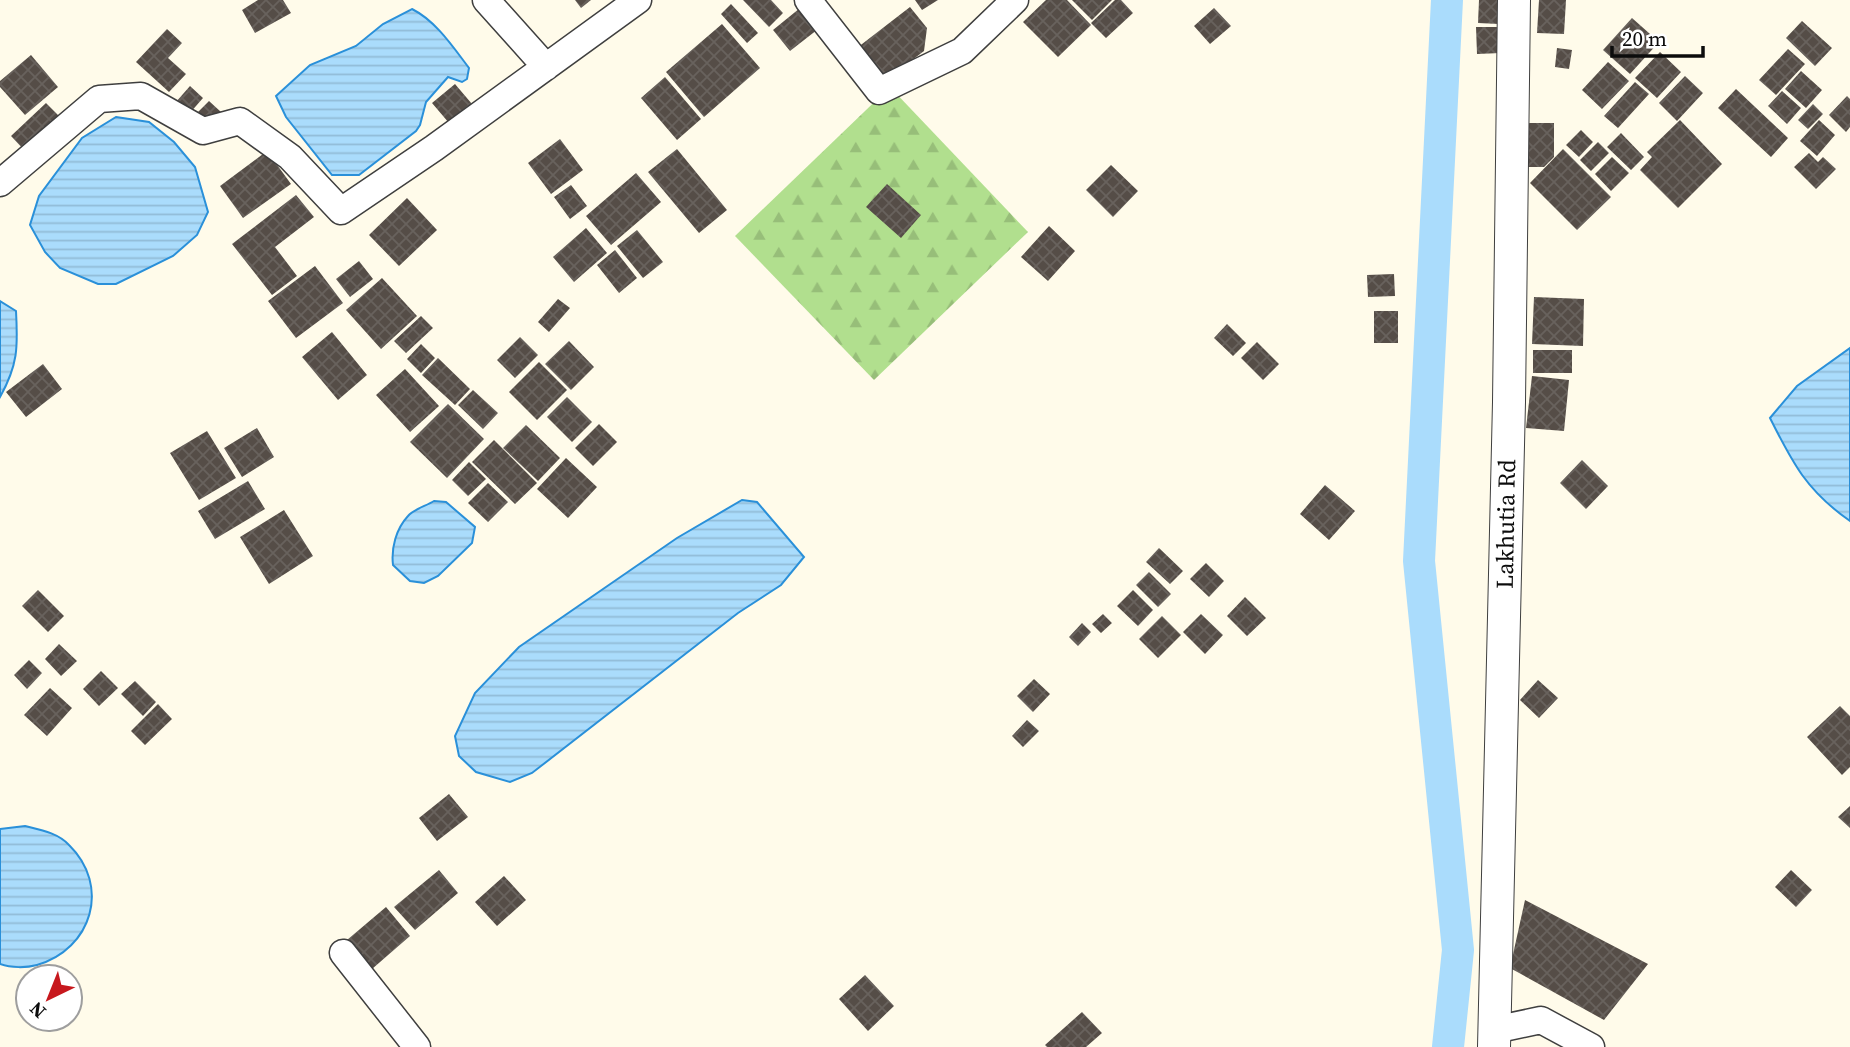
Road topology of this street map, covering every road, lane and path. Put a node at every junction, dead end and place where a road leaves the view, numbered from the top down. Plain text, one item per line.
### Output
1 (486, 0) edge
2 (638, 0) edge
3 (808, 0) edge
4 (1015, 0) edge
5 (1514, 0) edge
6 (546, 67) junction
7 (0, 183) edge
8 (343, 953) dead end
9 (1494, 1039) edge
10 (417, 1047) edge
11 (1591, 1047) edge

1 - 6 street
2 - 6 street
3 - 4 street
5 - 9 street, Lakhutia Rd
6 - 7 street
8 - 10 street
9 - 11 street

